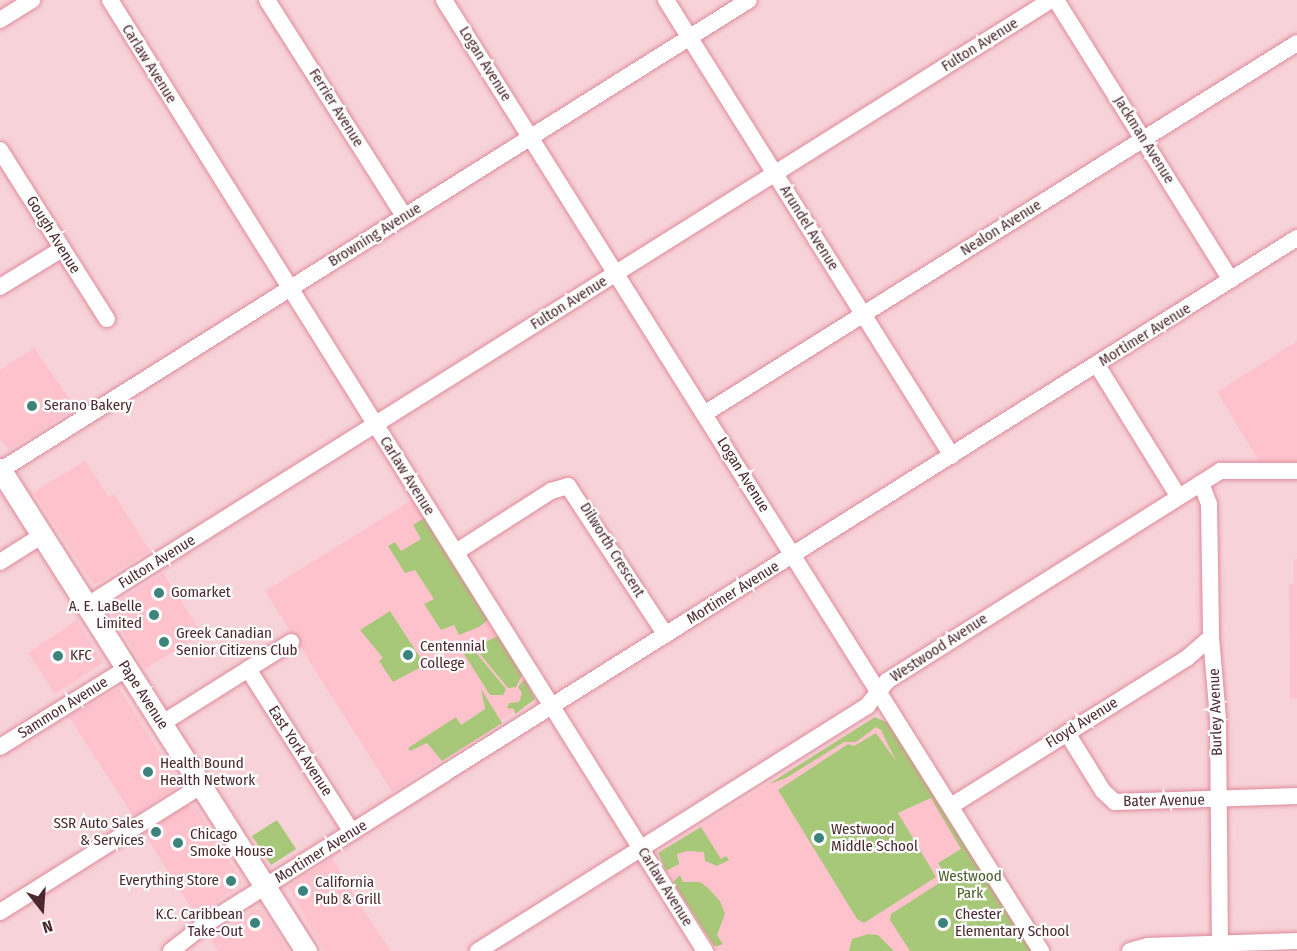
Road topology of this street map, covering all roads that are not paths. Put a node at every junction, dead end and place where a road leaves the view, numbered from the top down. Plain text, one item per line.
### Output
1 (32, 0) edge
2 (110, 0) edge
3 (267, 0) edge
4 (444, 0) edge
5 (666, 0) edge
6 (749, 0) edge
7 (1051, 0) edge
8 (1056, 0) edge
9 (0, 20) edge
10 (689, 37) junction
11 (1297, 43) edge
12 (530, 136) junction
13 (1143, 139) junction
14 (0, 150) edge
15 (775, 174) junction
16 (404, 216) junction
17 (1297, 238) edge
18 (62, 249) junction
19 (617, 273) junction
20 (1231, 280) junction
21 (0, 287) edge
22 (291, 289) junction
23 (863, 315) junction
24 (106, 319) dead end
25 (1097, 365) junction
26 (704, 414) junction
27 (375, 425) junction
28 (952, 456) junction
29 (0, 470) edge
30 (1297, 471) edge
31 (1201, 483) junction
32 (1179, 497) junction
33 (41, 536) junction
34 (456, 552) junction
35 (793, 556) junction
36 (0, 562) edge
37 (86, 606) junction
38 (666, 635) junction
39 (1211, 637) junction
40 (291, 642) dead end
41 (126, 669) junction
42 (248, 669) junction
43 (878, 691) junction
44 (552, 707) junction
45 (161, 724) junction
46 (1067, 733) junction
47 (0, 747) edge
48 (201, 786) junction
49 (1297, 796) edge
50 (1218, 800) junction
51 (951, 806) junction
52 (352, 832) junction
53 (641, 848) junction
54 (265, 887) junction
55 (0, 912) edge
56 (1297, 941) edge
57 (1220, 944) junction
58 (171, 951) edge
59 (306, 951) edge
60 (478, 951) edge
61 (705, 951) edge
62 (1041, 951) edge
63 (1130, 951) edge

1 - 9 street
2 - 22 street, Carlaw Avenue
3 - 16 street, Ferrier Avenue
4 - 12 street, Logan Avenue
5 - 10 street, Arundel Avenue
6 - 10 street, Browning Avenue
7 - 15 street, Fulton Avenue
8 - 13 street, Jackman Avenue
10 - 12 street, Browning Avenue
10 - 15 street, Arundel Avenue
11 - 13 street, Nealon Avenue
12 - 16 street, Browning Avenue
12 - 19 street, Logan Avenue
13 - 20 street, Jackman Avenue
13 - 23 street, Nealon Avenue
14 - 18 street, Gough Avenue
15 - 19 street, Fulton Avenue
15 - 23 street, Arundel Avenue
16 - 22 street, Browning Avenue
17 - 20 street, Mortimer Avenue
18 - 21 street
18 - 24 street, Gough Avenue
19 - 26 street, Logan Avenue
19 - 27 street, Fulton Avenue
20 - 25 street, Mortimer Avenue
22 - 27 street, Carlaw Avenue
22 - 29 street, Browning Avenue
23 - 26 street, Nealon Avenue
23 - 28 street, Arundel Avenue
25 - 28 street, Mortimer Avenue
25 - 32 street
26 - 35 street, Logan Avenue
27 - 34 street, Carlaw Avenue
27 - 37 street, Fulton Avenue
28 - 35 street, Mortimer Avenue
29 - 33 main road, Pape Avenue
30 - 31 street, Westwood Avenue
31 - 32 street, Westwood Avenue
31 - 39 street, Burley Avenue
32 - 43 street, Westwood Avenue
33 - 36 street
33 - 37 main road, Pape Avenue
34 - 38 street, Dilworth Crescent
34 - 44 street, Carlaw Avenue
35 - 38 street, Mortimer Avenue
35 - 43 street, Logan Avenue
37 - 41 main road, Pape Avenue
38 - 44 street, Mortimer Avenue
39 - 46 street, Floyd Avenue
39 - 50 street, Burley Avenue
40 - 42 street
41 - 45 main road, Pape Avenue
41 - 47 street, Sammon Avenue
42 - 45 street
42 - 52 street, East York Avenue
43 - 51 street, Logan Avenue
43 - 53 street, Westwood Avenue
44 - 52 street, Mortimer Avenue
44 - 53 street, Carlaw Avenue
45 - 48 main road, Pape Avenue
46 - 50 street, Bater Avenue
46 - 51 street, Floyd Avenue
48 - 54 main road, Pape Avenue
48 - 55 street
49 - 50 street, Bater Avenue
50 - 57 street, Burley Avenue
51 - 62 street, Logan Avenue
52 - 54 street, Mortimer Avenue
53 - 60 street, Westwood Avenue
53 - 61 street, Carlaw Avenue
54 - 58 street, Mortimer Avenue
54 - 59 main road, Pape Avenue
56 - 57 street
57 - 63 street

